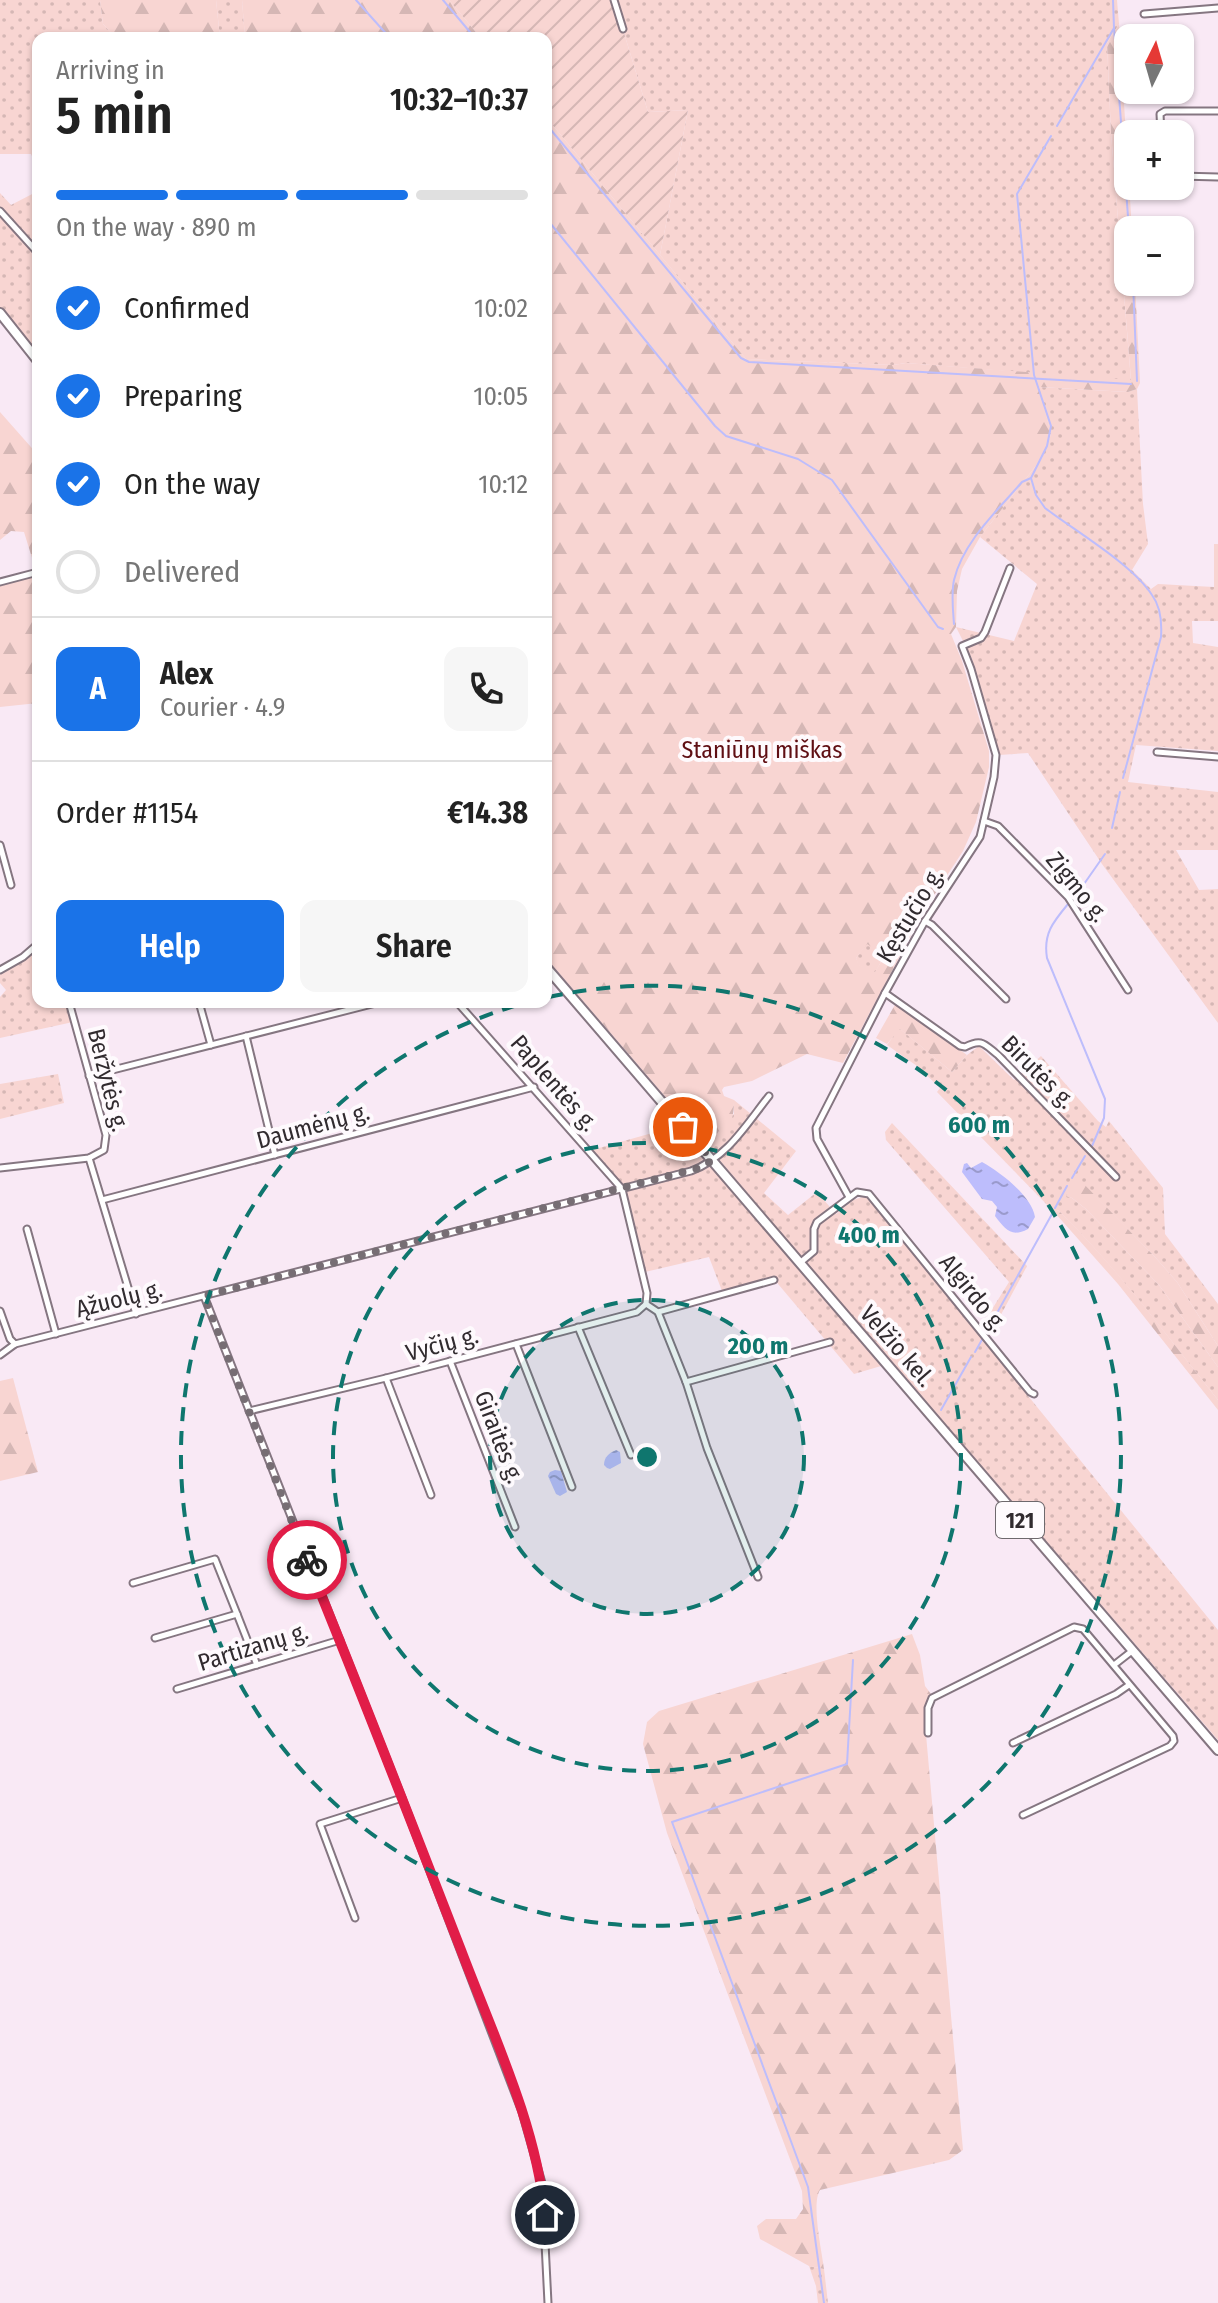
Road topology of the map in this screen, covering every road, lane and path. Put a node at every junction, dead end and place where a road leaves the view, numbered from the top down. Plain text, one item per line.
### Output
1 (614, 0) edge
2 (1218, 8) edge
3 (1144, 14) dead end
4 (623, 29) dead end
5 (1218, 111) edge
6 (1160, 120) edge
7 (1194, 176) edge
8 (1218, 177) edge
9 (0, 211) edge
10 (32, 246) edge
11 (0, 313) edge
12 (32, 353) edge
13 (1010, 568) dead end
14 (32, 574) edge
15 (0, 582) edge
16 (1157, 752) dead end
17 (1218, 757) edge
18 (984, 821) junction
19 (0, 845) edge
20 (11, 885) dead end
21 (925, 921) junction
22 (32, 949) edge
23 (0, 970) edge
24 (552, 974) edge
25 (1128, 990) dead end
26 (885, 993) junction
27 (1006, 999) dead end
28 (71, 1008) edge
29 (201, 1008) edge
30 (356, 1008) edge
31 (462, 1008) edge
32 (246, 1036) junction
33 (211, 1045) junction
34 (89, 1076) junction
35 (534, 1087) junction
36 (769, 1096) dead end
37 (275, 1155) junction
38 (89, 1158) junction
39 (712, 1160) junction
40 (0, 1168) edge
41 (1116, 1177) dead end
42 (622, 1189) junction
43 (849, 1197) junction
44 (102, 1200) junction
45 (27, 1229) dead end
46 (800, 1263) junction
47 (774, 1280) dead end
48 (204, 1296) junction
49 (646, 1304) junction
50 (0, 1311) edge
51 (658, 1312) junction
52 (136, 1314) junction
53 (578, 1327) junction
54 (56, 1334) junction
55 (830, 1342) dead end
56 (15, 1344) junction
57 (516, 1344) junction
58 (0, 1355) edge
59 (450, 1361) junction
60 (386, 1378) junction
61 (686, 1382) junction
62 (1034, 1394) dead end
63 (249, 1411) junction
64 (631, 1455) dead end
65 (572, 1487) dead end
66 (431, 1495) dead end
67 (515, 1527) dead end
68 (758, 1577) dead end
69 (133, 1583) dead end
70 (237, 1614) junction
71 (155, 1638) dead end
72 (340, 1640) junction
73 (1132, 1650) junction
74 (257, 1665) junction
75 (1114, 1665) junction
76 (1129, 1685) junction
77 (177, 1689) dead end
78 (928, 1733) dead end
79 (1013, 1743) dead end
80 (1218, 1750) edge
81 (402, 1798) junction
82 (1023, 1815) dead end
83 (355, 1918) dead end
84 (548, 2303) edge

1 - 4 street
2 - 3 street
5 - 6 street
7 - 8 street
9 - 10 street
11 - 12 main road
13 - 18 street, Kęstučio g.
14 - 15 street
16 - 17 street
18 - 21 street, Kęstučio g.
18 - 25 street, Zigmo g.
19 - 20 street
21 - 26 street, Kęstučio g.
21 - 27 street
22 - 23 street
24 - 39 main road, Velžio kel. / 121
26 - 41 street, Birutės g.
26 - 43 street, Kęstučio g.
28 - 34 street, Beržytės g.
29 - 33 street
30 - 32 street
31 - 35 street, Paplentės g.
32 - 33 street
32 - 37 street
33 - 34 street
34 - 38 street, Beržytės g.
35 - 37 street, Daumėnų g.
35 - 42 street, Paplentės g.
36 - 39 street
37 - 44 street, Daumėnų g.
38 - 40 street
38 - 44 street
39 - 42 street, Ąžuolų g.
39 - 46 main road, Velžio kel. / 121
42 - 48 street, Ąžuolų g.
42 - 49 street
43 - 46 street
43 - 62 street, Algirdo g.
44 - 52 street
45 - 54 street
46 - 73 main road, Velžio kel. / 121
47 - 51 street
48 - 52 street, Ąžuolų g.
48 - 63 street
49 - 51 street
49 - 53 street, Vyčių g.
50 - 56 street
51 - 61 street
52 - 54 street, Ąžuolų g.
53 - 57 street, Vyčių g.
53 - 64 street
54 - 56 street, Ąžuolų g.
55 - 61 street
56 - 58 street, Ąžuolų g.
57 - 59 street, Vyčių g.
57 - 65 street
59 - 60 street, Vyčių g.
59 - 67 street, Giraitės g.
60 - 63 street, Vyčių g.
60 - 66 street
61 - 68 street
63 - 72 street
69 - 70 street
70 - 71 street
70 - 74 street
72 - 74 street, Partizanų g.
72 - 81 street
73 - 75 street
73 - 80 main road, Velžio kel. / 121
74 - 77 street, Partizanų g.
75 - 76 street
75 - 78 street
76 - 79 street
76 - 82 street
81 - 83 street
81 - 84 street

